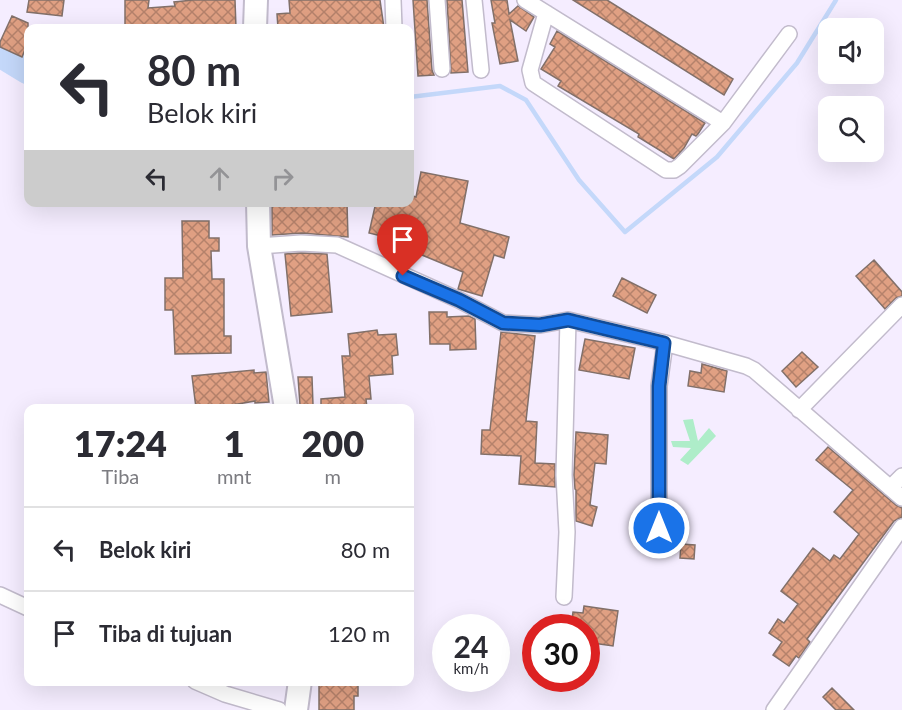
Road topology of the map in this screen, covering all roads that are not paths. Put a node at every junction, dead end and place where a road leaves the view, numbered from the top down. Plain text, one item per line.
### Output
1 (256, 0) edge
2 (393, 0) edge
3 (437, 0) edge
4 (474, 0) edge
5 (525, 0) edge
6 (546, 13) junction
7 (255, 24) edge
8 (394, 24) edge
9 (789, 34) dead end
10 (442, 69) dead end
11 (481, 70) dead end
12 (723, 123) junction
13 (258, 207) edge
14 (259, 246) junction
15 (902, 305) edge
16 (568, 320) junction
17 (664, 343) junction
18 (284, 404) edge
19 (799, 410) junction
20 (902, 476) edge
21 (896, 493) edge
22 (902, 527) edge
23 (659, 528) dead end
24 (0, 595) edge
25 (564, 597) dead end
26 (24, 606) edge
27 (207, 686) edge
28 (299, 686) edge
29 (279, 710) edge
30 (296, 710) edge
31 (774, 710) edge

1 - 7 highway
2 - 8 street
3 - 10 street
4 - 11 street
5 - 6 street
6 - 12 street
6 - 12 street
9 - 12 street
13 - 14 highway
14 - 16 street
14 - 18 highway
15 - 19 street
16 - 17 street
16 - 25 street
17 - 19 street
17 - 23 street
19 - 21 street
20 - 21 street
22 - 31 street
24 - 26 street
27 - 29 street
28 - 30 highway

